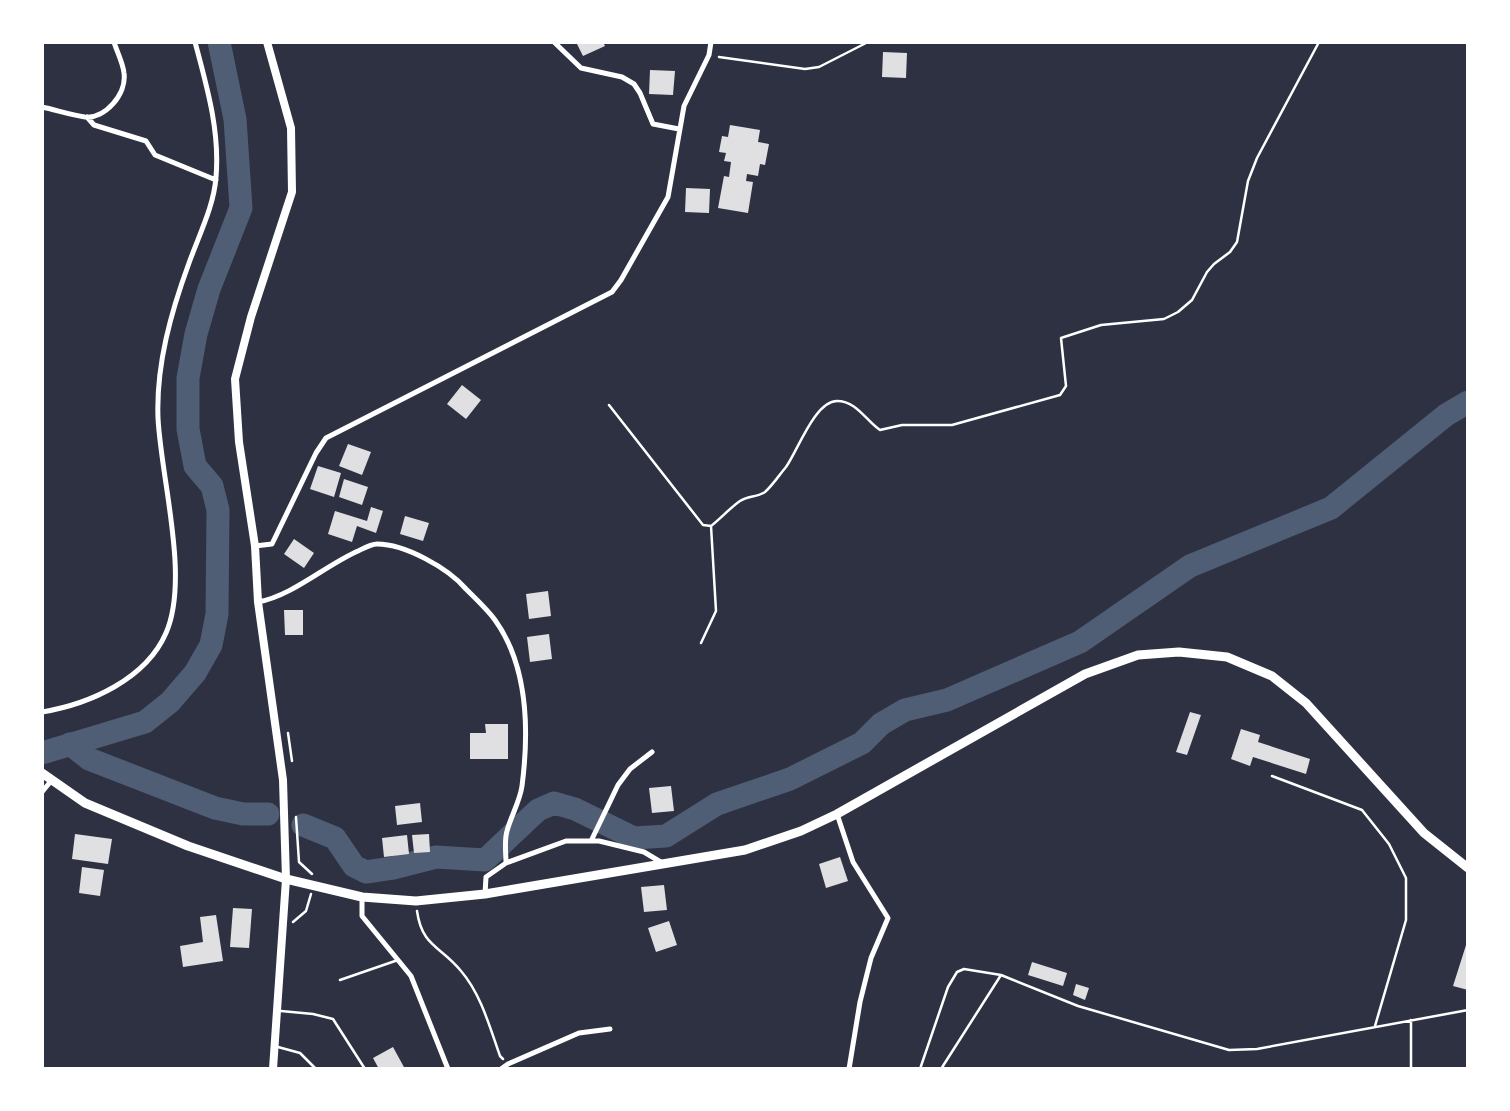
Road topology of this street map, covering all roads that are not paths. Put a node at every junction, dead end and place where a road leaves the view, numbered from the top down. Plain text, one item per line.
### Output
1 (114, 42) edge
2 (195, 42) edge
3 (267, 42) edge
4 (554, 42) edge
5 (711, 42) edge
6 (42, 107) edge
7 (87, 117) junction
8 (679, 129) junction
9 (216, 180) junction
10 (254, 546) junction
11 (258, 603) junction
12 (42, 712) edge
13 (652, 752) dead end
14 (42, 773) edge
15 (1272, 776) dead end
16 (51, 781) junction
17 (42, 792) edge
18 (837, 814) junction
19 (592, 839) junction
20 (506, 863) junction
21 (664, 864) junction
22 (1468, 868) edge
23 (286, 879) junction
24 (485, 894) junction
25 (362, 897) junction
26 (398, 960) junction
27 (1001, 975) junction
28 (340, 980) dead end
29 (1468, 1010) edge
30 (277, 1011) junction
31 (1411, 1020) junction
32 (1375, 1026) junction
33 (610, 1029) dead end
34 (275, 1046) junction
35 (273, 1069) edge
36 (316, 1069) edge
37 (365, 1069) edge
38 (448, 1069) edge
39 (501, 1069) edge
40 (849, 1069) edge
41 (920, 1069) edge
42 (941, 1069) edge
43 (1411, 1069) edge

1 - 7 street
2 - 9 street
3 - 10 main road
4 - 8 street
5 - 8 street
6 - 7 street
7 - 9 street
8 - 10 street
9 - 12 street
10 - 11 main road
11 - 20 street
11 - 23 main road
13 - 19 street
14 - 16 main road
15 - 32 lane
16 - 17 street
16 - 23 main road
18 - 21 main road
18 - 22 main road
18 - 40 street
19 - 20 street
19 - 21 street
20 - 24 street
21 - 24 main road
23 - 25 main road
23 - 30 main road
24 - 25 main road
25 - 26 street
26 - 28 lane
26 - 38 street
27 - 32 lane
27 - 41 lane
27 - 42 lane
29 - 31 lane
30 - 34 main road
30 - 37 lane
31 - 32 lane
31 - 43 lane
33 - 39 street
34 - 35 main road
34 - 36 lane

